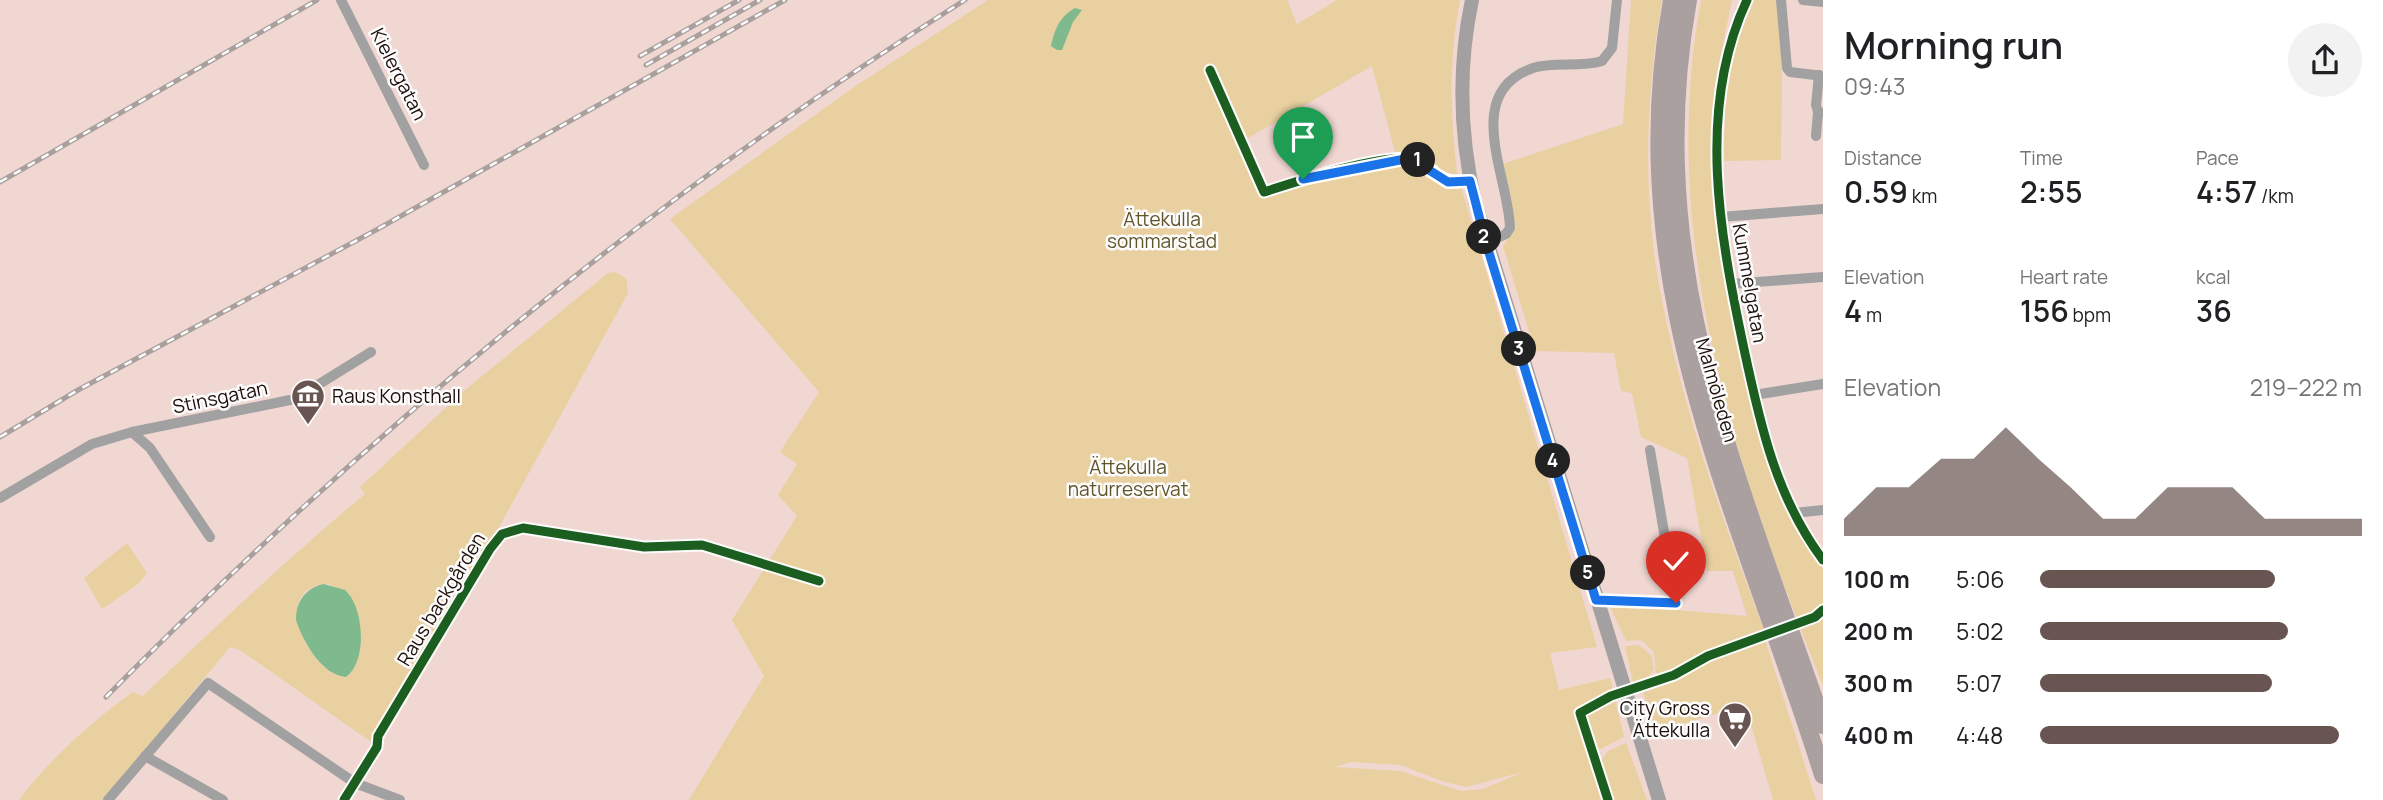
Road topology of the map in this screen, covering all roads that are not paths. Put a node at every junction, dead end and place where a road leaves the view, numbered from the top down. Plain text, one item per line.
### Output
1 (341, 0) edge
2 (1472, 0) edge
3 (1617, 0) edge
4 (1672, 0) edge
5 (1688, 0) edge
6 (1747, 0) edge
7 (1781, 0) edge
8 (1803, 0) edge
9 (1823, 2) edge
10 (1210, 69) dead end
11 (1821, 76) edge
12 (1821, 112) edge
13 (1816, 136) dead end
14 (424, 165) dead end
15 (1470, 181) junction
16 (1823, 209) edge
17 (1721, 217) junction
18 (1486, 243) junction
19 (1823, 277) edge
20 (1730, 284) junction
21 (371, 352) dead end
22 (1823, 384) edge
23 (1754, 395) junction
24 (132, 432) junction
25 (1650, 450) dead end
26 (0, 498) edge
27 (1823, 510) edge
28 (1794, 513) junction
29 (210, 537) dead end
30 (1823, 560) edge
31 (819, 581) dead end
32 (1596, 600) junction
33 (1823, 725) edge
34 (145, 757) junction
35 (1823, 775) edge
36 (355, 783) junction
37 (108, 800) edge
38 (223, 800) edge
39 (344, 800) edge
40 (400, 800) edge
41 (1659, 800) edge

1 - 14 street, Kielergatan
2 - 15 main road
3 - 18 street
4 - 35 highway, Malmöleden
5 - 33 highway, Malmöleden
6 - 17 street, Kummelgatan
7 - 11 street
8 - 9 street
10 - 15 street
11 - 12 street
12 - 13 street
15 - 18 main road
16 - 17 street, Kummelgatan
17 - 20 street, Kummelgatan
18 - 32 main road
19 - 20 street, Kummelgatan
20 - 23 street, Kummelgatan
21 - 24 street, Stinsgatan
22 - 23 street
23 - 28 street, Kummelgatan
24 - 26 street, Stinsgatan
24 - 29 street
25 - 32 street
27 - 28 street
28 - 30 street, Kummelgatan
31 - 36 street, Raus backgården
32 - 41 main road
34 - 36 street
34 - 37 street
34 - 38 street
36 - 39 street, Raus backgården
36 - 40 street

